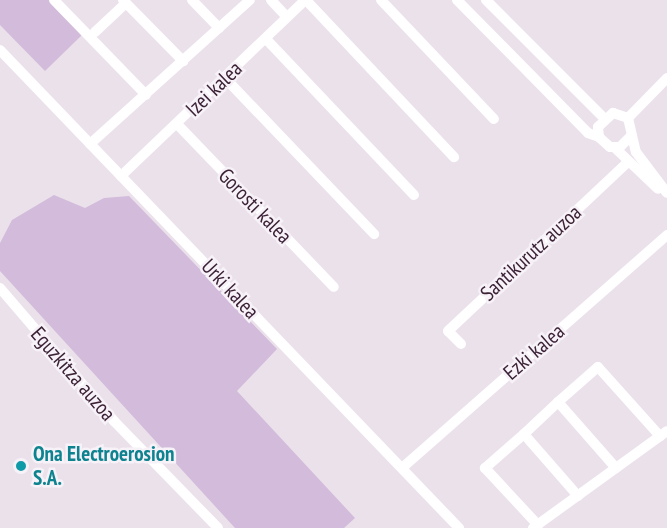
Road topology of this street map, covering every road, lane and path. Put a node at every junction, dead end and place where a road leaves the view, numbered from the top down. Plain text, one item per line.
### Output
1 (54, 0) edge
2 (192, 0) edge
3 (250, 0) edge
4 (271, 0) edge
5 (305, 0) edge
6 (381, 0) edge
7 (457, 0) edge
8 (486, 0) edge
9 (124, 1) edge
10 (287, 16) junction
11 (219, 28) junction
12 (95, 32) dead end
13 (266, 39) junction
14 (0, 50) edge
15 (183, 61) junction
16 (225, 78) junction
17 (667, 78) edge
18 (146, 95) junction
19 (603, 117) junction
20 (628, 118) junction
21 (494, 119) dead end
22 (177, 124) junction
23 (632, 136) junction
24 (599, 137) junction
25 (90, 144) junction
26 (615, 148) junction
27 (454, 157) dead end
28 (628, 162) junction
29 (121, 176) junction
30 (414, 195) dead end
31 (667, 195) edge
32 (374, 234) dead end
33 (667, 235) edge
34 (334, 287) dead end
35 (0, 288) edge
36 (461, 344) dead end
37 (558, 402) junction
38 (524, 434) junction
39 (664, 434) edge
40 (402, 468) junction
41 (616, 468) junction
42 (578, 496) junction
43 (535, 526) edge
44 (218, 528) edge
45 (459, 528) edge

1 - 18 street
2 - 11 street
3 - 11 street
4 - 10 street
5 - 10 street, Izei kalea
5 - 27 street
6 - 21 street
7 - 24 street
8 - 19 street
9 - 12 street
9 - 15 street
10 - 13 street, Izei kalea
11 - 15 street
13 - 16 street, Izei kalea
13 - 30 street
14 - 25 street, Urki kalea
15 - 18 street
16 - 22 street, Izei kalea
16 - 32 street
17 - 20 street
18 - 25 street
19 - 20 street
19 - 24 street
20 - 23 street
22 - 29 street, Izei kalea
22 - 34 street, Gorosti kalea
23 - 26 street
23 - 31 street
24 - 26 street
25 - 29 street, Urki kalea
26 - 28 street
28 - 31 street
28 - 36 street, Santikurutz auzoa
29 - 40 street, Urki kalea
33 - 40 street, Ezki kalea
35 - 44 street, Eguzkitza auzoa
37 - 38 street
37 - 39 street
37 - 41 street
38 - 42 street
38 - 43 street
39 - 41 street
40 - 45 street, Urki kalea
41 - 42 street
42 - 43 street

